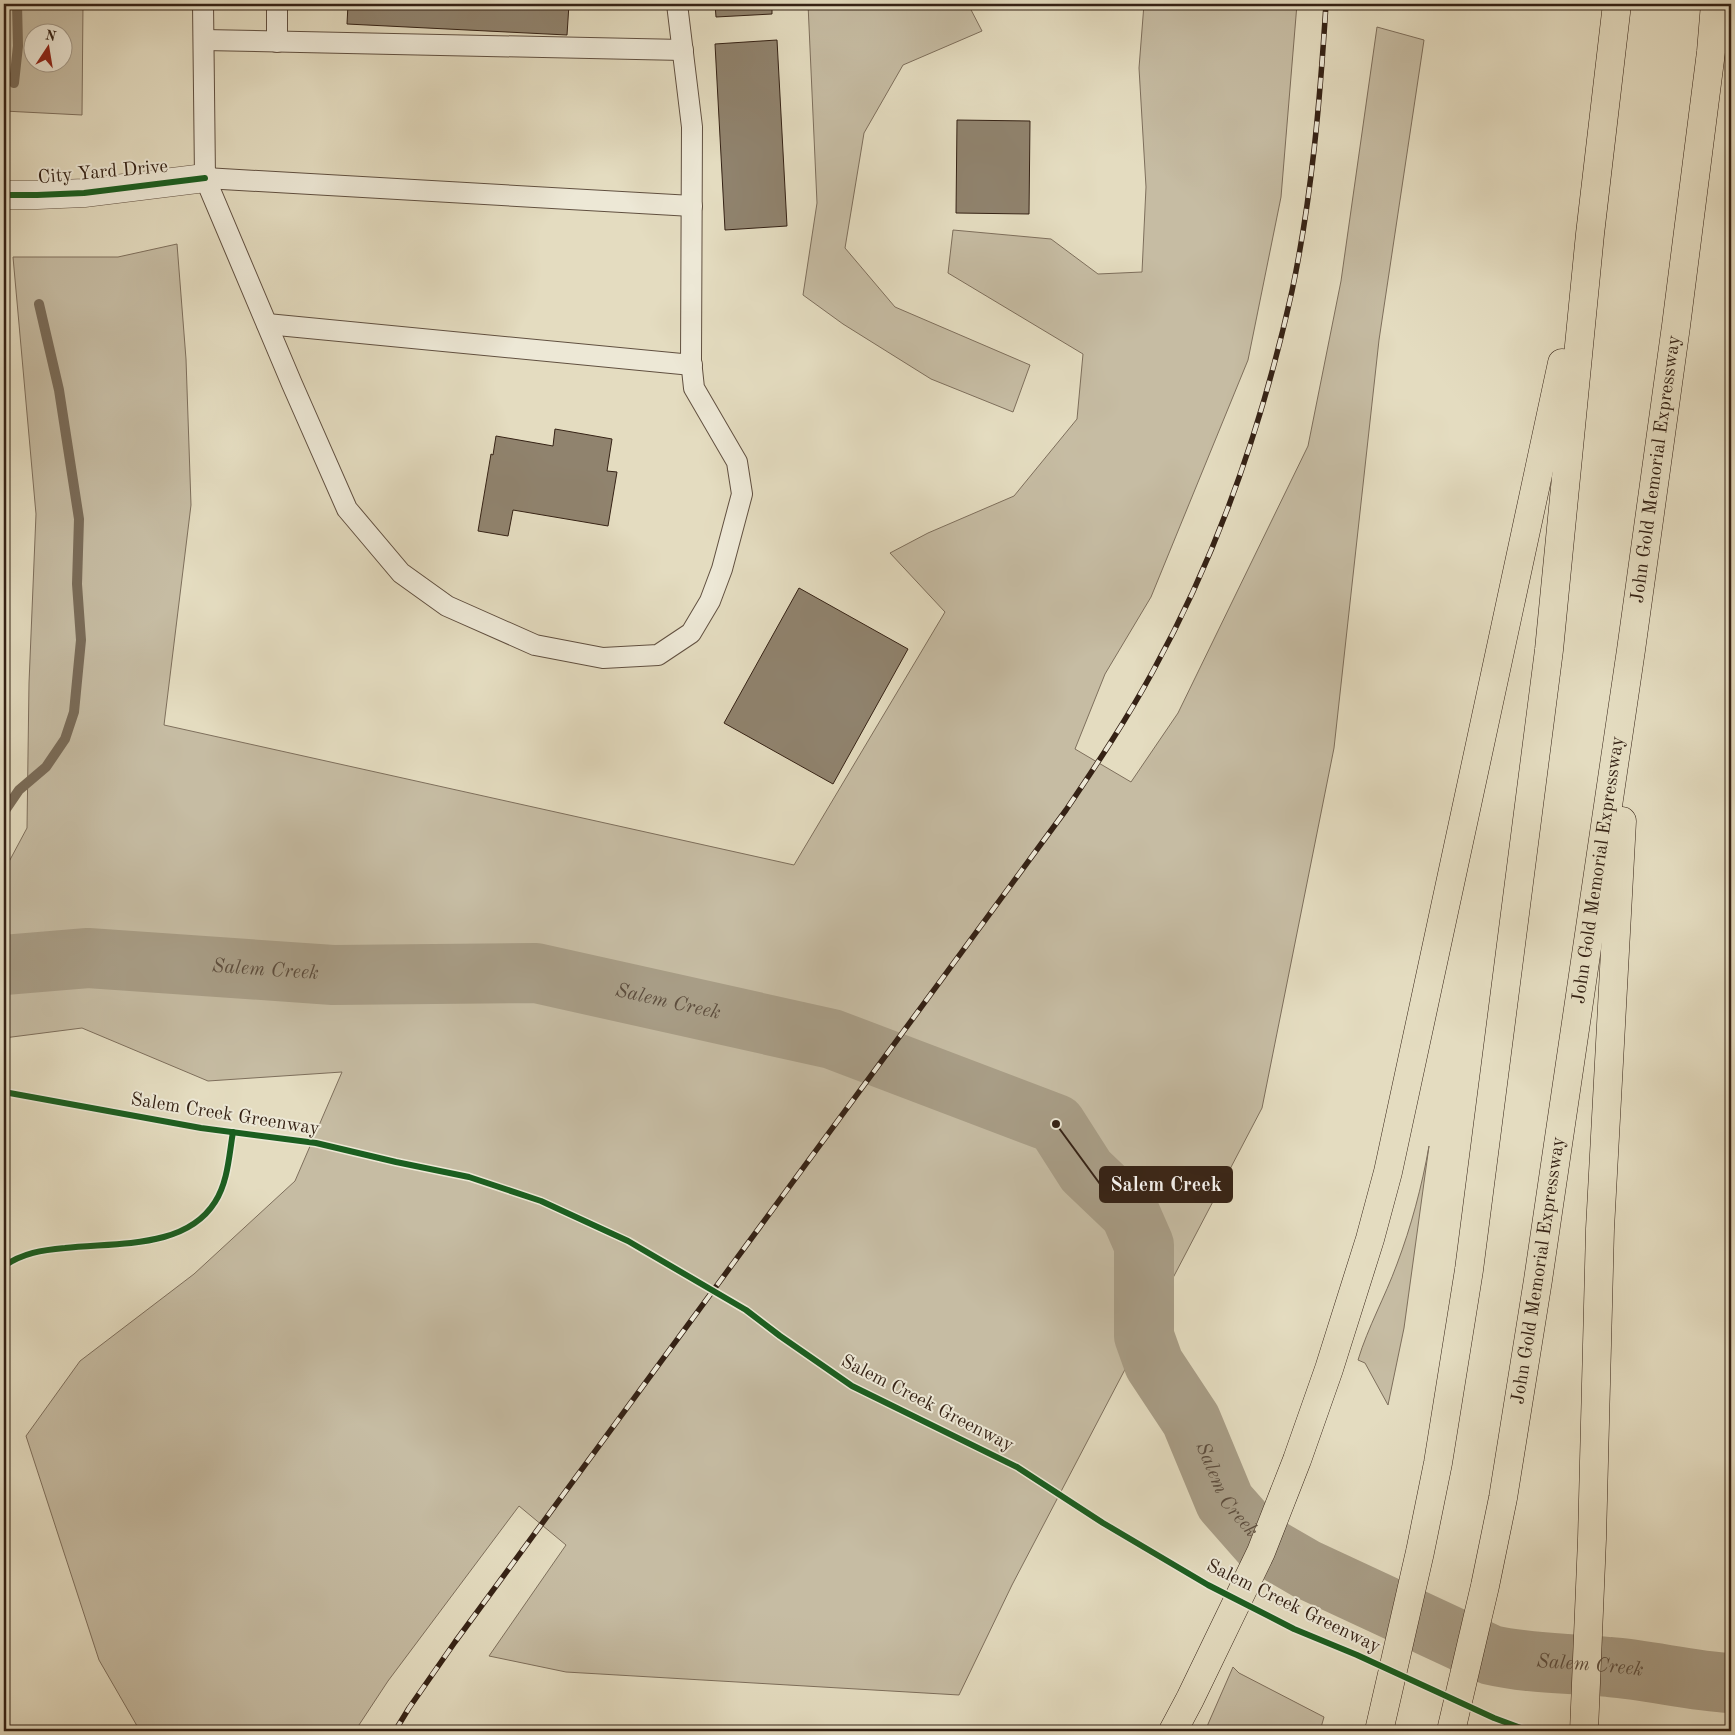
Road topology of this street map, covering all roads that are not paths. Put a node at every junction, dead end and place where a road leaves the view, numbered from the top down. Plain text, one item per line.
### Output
1 (203, 4) edge
2 (277, 4) edge
3 (677, 4) edge
4 (1618, 4) edge
5 (1715, 4) edge
6 (204, 40) junction
7 (277, 42) junction
8 (683, 50) junction
9 (205, 178) junction
10 (4, 195) edge
11 (692, 206) junction
12 (1590, 234) junction
13 (267, 324) junction
14 (692, 365) junction
15 (1631, 650) junction
16 (1379, 1729) edge
17 (1172, 1731) edge
18 (1451, 1731) edge
19 (1584, 1731) edge

1 - 6 lane
2 - 7 lane
3 - 8 lane
4 - 12 highway
5 - 15 highway, John Gold Memorial Expressway
6 - 7 lane
6 - 9 lane
7 - 8 lane
8 - 11 lane
9 - 10 street, City Yard Drive
9 - 11 lane
9 - 13 lane
11 - 14 lane
12 - 16 highway
12 - 17 highway
13 - 14 lane
13 - 14 lane
15 - 18 highway, John Gold Memorial Expressway
15 - 19 highway

